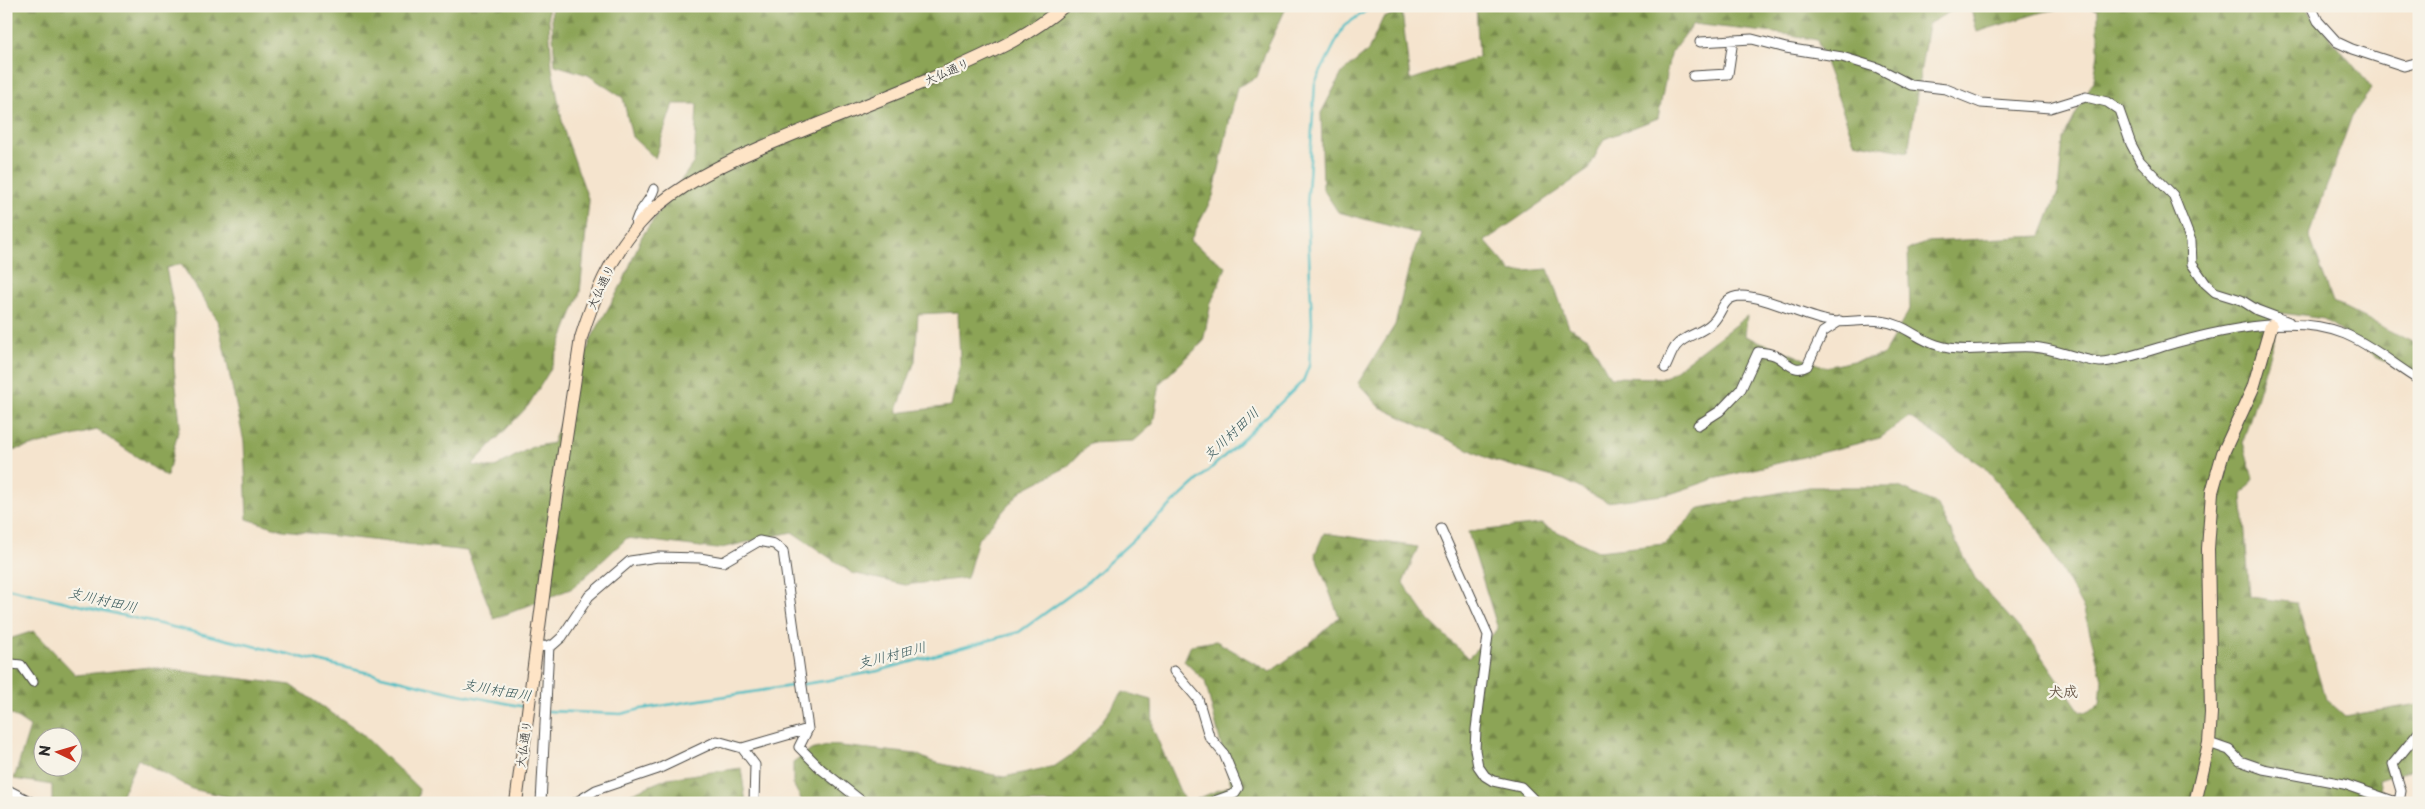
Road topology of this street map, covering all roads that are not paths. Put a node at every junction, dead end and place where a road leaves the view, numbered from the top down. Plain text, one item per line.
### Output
1 (1064, 6) edge
2 (2311, 6) edge
3 (1732, 40) junction
4 (1700, 42) dead end
5 (2419, 62) edge
6 (1693, 76) dead end
7 (654, 189) dead end
8 (635, 230) junction
9 (1840, 321) junction
10 (2271, 326) junction
11 (2302, 326) junction
12 (1665, 368) dead end
13 (2419, 380) edge
14 (1698, 424) dead end
15 (1441, 529) dead end
16 (543, 646) junction
17 (6, 668) edge
18 (1174, 671) dead end
19 (33, 682) dead end
20 (808, 729) junction
21 (2419, 732) edge
22 (2209, 743) junction
23 (742, 748) junction
24 (6, 789) edge
25 (33, 803) edge
26 (516, 803) edge
27 (541, 803) edge
28 (575, 803) edge
29 (754, 803) edge
30 (864, 803) edge
31 (1208, 803) edge
32 (1537, 803) edge
33 (2195, 803) edge
34 (2399, 803) edge

1 - 8 street, 大仏通り
2 - 5 street
3 - 4 street
3 - 6 street
3 - 11 street
7 - 8 street
8 - 16 street, 大仏通り
9 - 10 street
9 - 12 street
9 - 14 street
10 - 11 street
10 - 22 street
11 - 13 street
15 - 32 street
16 - 20 street
16 - 26 street, 大仏通り
16 - 27 street
17 - 19 street
18 - 31 street
20 - 23 street
20 - 30 street
21 - 34 street
22 - 33 street
22 - 34 street
23 - 28 street
23 - 29 street
24 - 25 street

